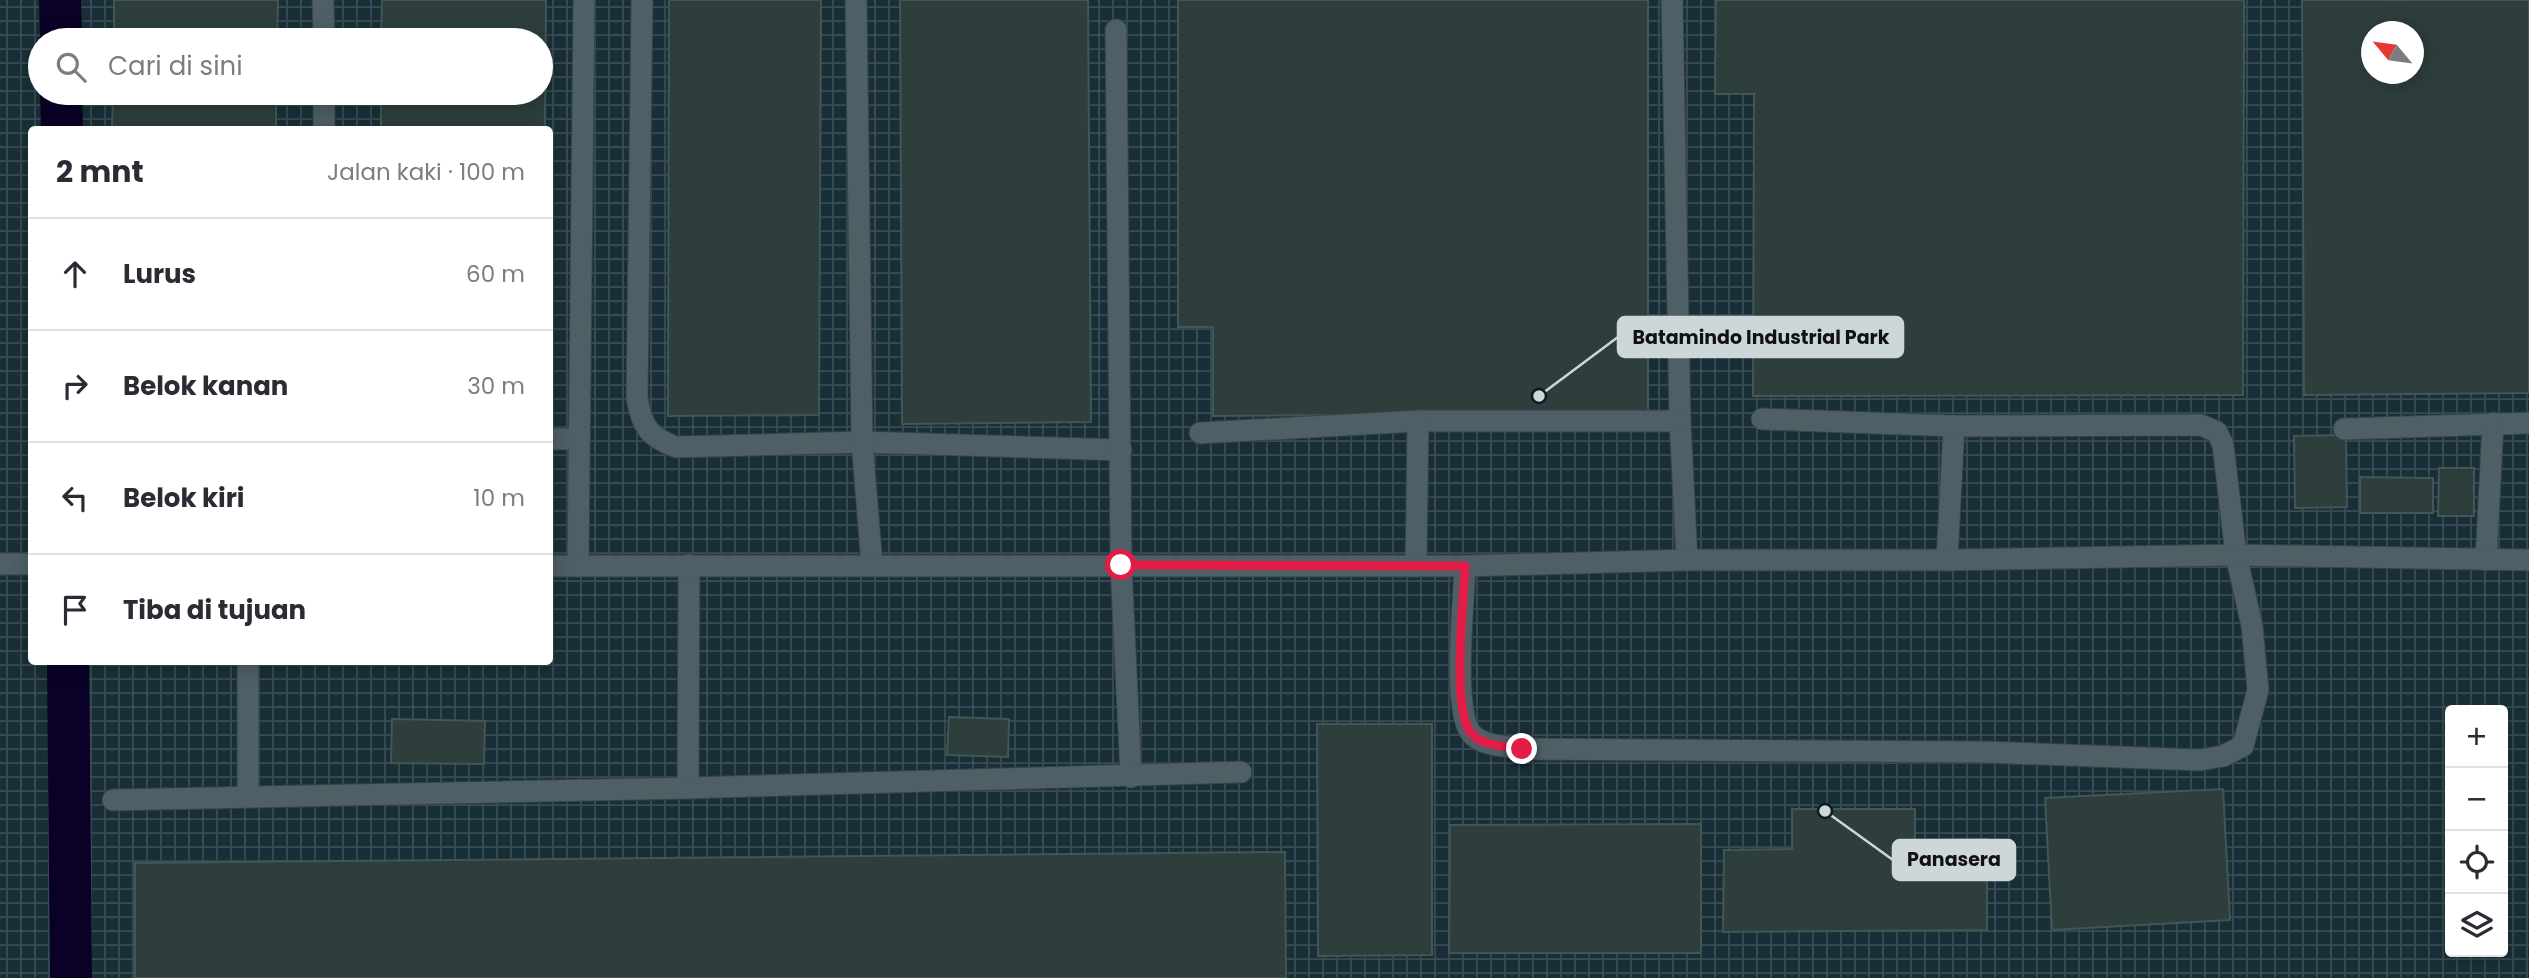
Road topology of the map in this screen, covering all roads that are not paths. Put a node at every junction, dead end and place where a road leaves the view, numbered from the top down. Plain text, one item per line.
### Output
1 (323, 0) edge
2 (584, 0) edge
3 (642, 0) edge
4 (856, 0) edge
5 (1672, 0) edge
6 (324, 28) edge
7 (1116, 30) dead end
8 (324, 105) edge
9 (324, 126) edge
10 (1762, 419) dead end
11 (1418, 421) junction
12 (1680, 421) junction
13 (2493, 423) junction
14 (2529, 423) edge
15 (1954, 426) junction
16 (2344, 429) dead end
17 (1200, 433) dead end
18 (553, 439) edge
19 (579, 439) junction
20 (862, 442) junction
21 (1121, 450) junction
22 (2236, 555) junction
23 (1686, 560) junction
24 (1947, 560) junction
25 (2486, 560) junction
26 (2529, 560) edge
27 (0, 564) edge
28 (28, 564) edge
29 (689, 565) junction
30 (872, 565) junction
31 (1121, 565) junction
32 (553, 566) edge
33 (578, 566) junction
34 (1416, 566) junction
35 (1465, 566) junction
36 (248, 665) edge
37 (1241, 772) dead end
38 (1131, 776) junction
39 (688, 788) junction
40 (248, 797) junction
41 (113, 800) dead end

1 - 6 street
2 - 19 street
3 - 20 street
4 - 20 street
5 - 12 street
7 - 21 street
8 - 9 street
10 - 15 street
11 - 12 street
11 - 17 street
11 - 34 street
12 - 23 street
13 - 14 street
13 - 16 street
13 - 25 street
15 - 22 street
15 - 24 street
18 - 19 street
19 - 33 street
20 - 21 street
20 - 30 street
21 - 31 street
22 - 24 street
22 - 25 street
22 - 35 street
23 - 24 street
23 - 35 street
25 - 26 street
27 - 28 street
29 - 30 street
29 - 33 street
29 - 39 street
30 - 31 street
31 - 34 street
31 - 38 street
32 - 33 street
34 - 35 street
36 - 40 street
37 - 38 street
38 - 39 street
39 - 40 street
40 - 41 street

